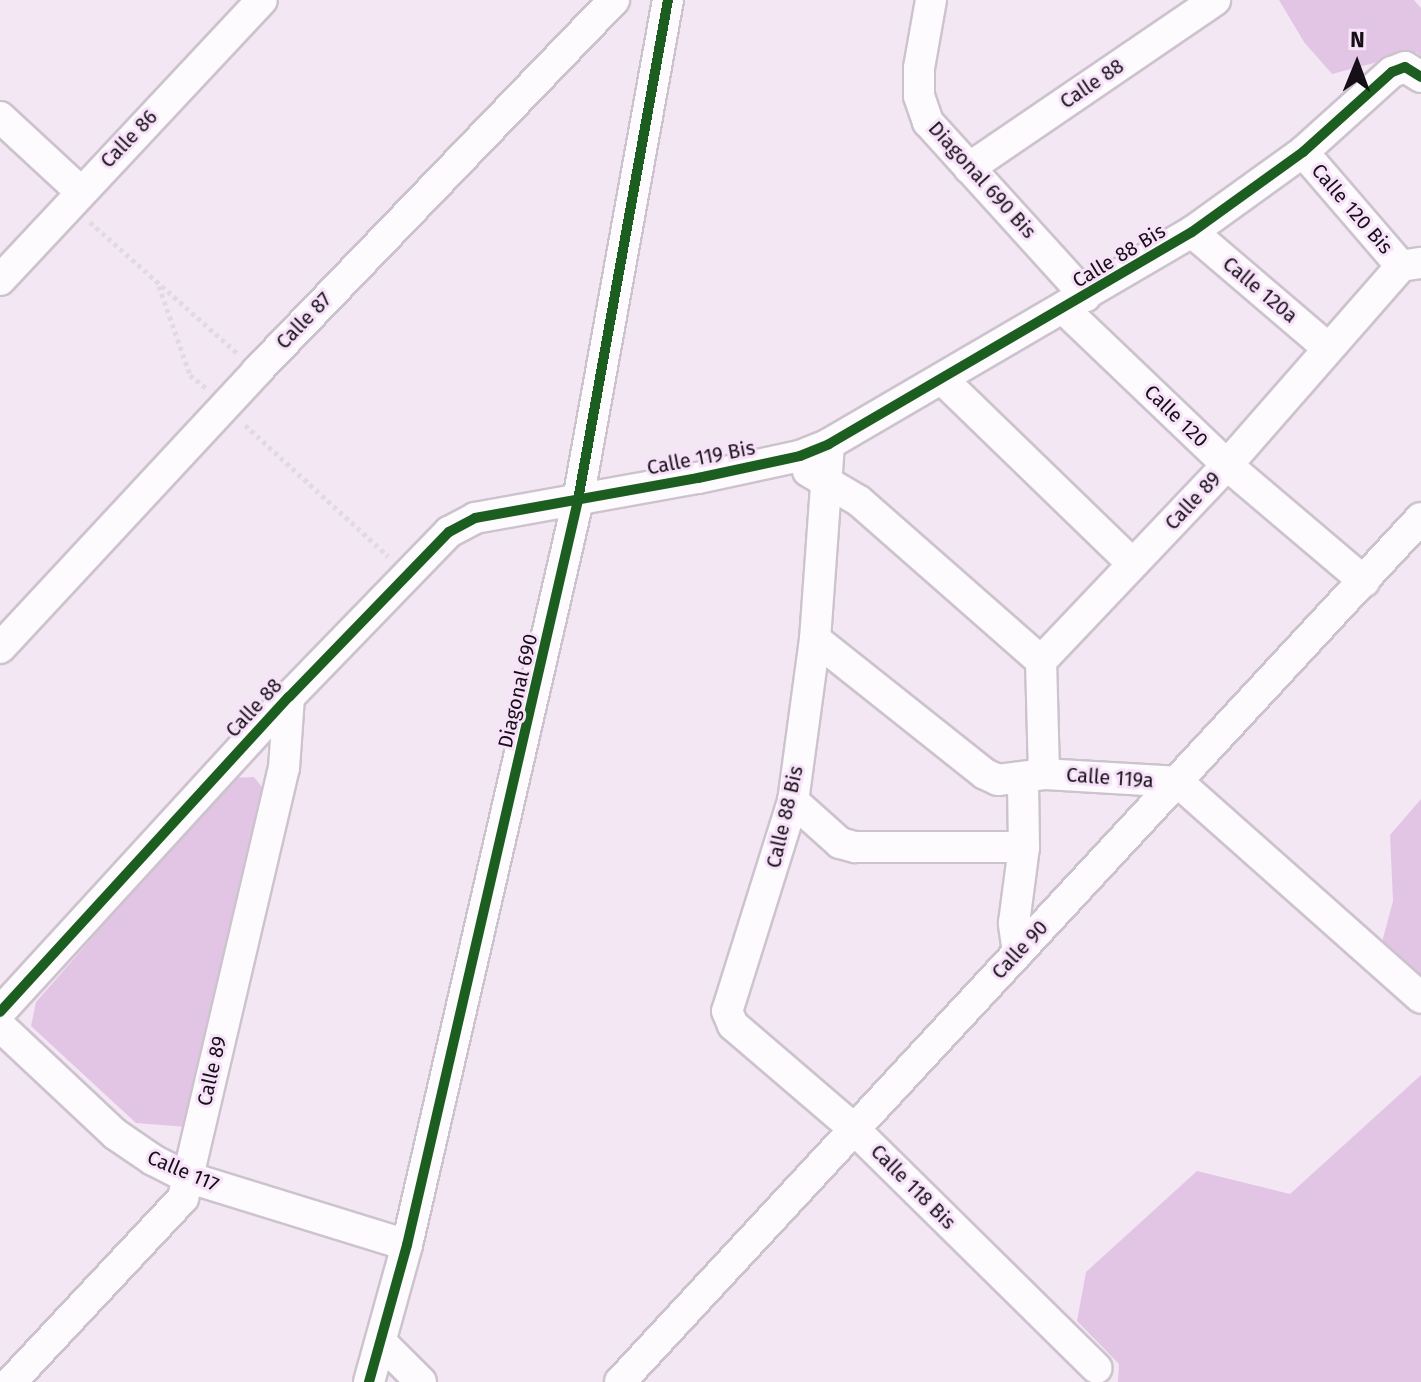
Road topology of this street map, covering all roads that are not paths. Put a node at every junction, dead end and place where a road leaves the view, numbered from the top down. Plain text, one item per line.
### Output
1 (262, 0) edge
2 (614, 0) edge
3 (668, 0) edge
4 (953, 0) edge
5 (1215, 0) edge
6 (929, 9) edge
7 (1413, 72) edge
8 (0, 117) edge
9 (1303, 152) junction
10 (969, 168) junction
11 (80, 191) junction
12 (1192, 232) junction
13 (1411, 265) edge
14 (0, 280) edge
15 (1075, 303) junction
16 (1328, 348) junction
17 (943, 380) junction
18 (829, 444) junction
19 (780, 461) junction
20 (1227, 465) junction
21 (823, 477) junction
22 (578, 500) junction
23 (1421, 518) edge
24 (1133, 564) junction
25 (1364, 581) junction
26 (815, 639) junction
27 (0, 648) edge
28 (1041, 661) junction
29 (289, 697) junction
30 (1034, 777) junction
31 (1178, 782) junction
32 (793, 801) junction
33 (1024, 847) junction
34 (1018, 953) junction
35 (1421, 998) edge
36 (727, 1011) joint
37 (0, 1012) edge
38 (0, 1026) edge
39 (853, 1128) junction
40 (187, 1177) junction
41 (407, 1245) junction
42 (382, 1343) junction
43 (1096, 1368) dead end
44 (11, 1382) edge
45 (369, 1382) edge
46 (421, 1382) edge
47 (620, 1382) edge

1 - 11 street, Calle 86
2 - 27 street, Calle 87
3 - 22 street, Diagonal 690
4 - 6 street
5 - 10 street, Calle 88
6 - 10 street, Diagonal 690 Bis
7 - 9 street, Calle 88 Bis
8 - 11 street
9 - 12 street, Calle 88 Bis
9 - 13 street, Calle 120 Bis
10 - 15 street, Diagonal 690 Bis
11 - 14 street, Calle 86
12 - 15 street, Calle 88 Bis
12 - 16 street, Calle 120a
13 - 16 street, Calle 89
15 - 17 street, Calle 88 Bis
15 - 20 street, Calle 120
16 - 20 street, Calle 89
17 - 18 street, Calle 88 Bis
17 - 24 street
18 - 19 street, Calle 119 Bis
18 - 21 street, Calle 88 Bis
19 - 21 street, Calle 119 Bis
19 - 22 street, Calle 119 Bis
20 - 24 street, Calle 89
20 - 25 street, Calle 120
21 - 26 street, Calle 88 Bis
21 - 28 street, Calle 119 Bis
22 - 29 street, Calle 88
22 - 41 street, Diagonal 690
23 - 25 street, Calle 90
24 - 28 street, Calle 89
25 - 31 street, Calle 90
26 - 30 street, Calle 119a
26 - 32 street, Calle 88 Bis
28 - 30 street
29 - 37 street, Calle 88
29 - 40 street, Calle 89
30 - 31 street, Calle 119a
30 - 33 street
31 - 34 street, Calle 90
31 - 35 street, Calle 119a
32 - 33 street
32 - 36 street, Calle 88 Bis
33 - 34 street
34 - 39 street, Calle 90
36 - 39 street, Calle 118 Bis
38 - 40 street, Calle 117
39 - 43 street, Calle 118 Bis
39 - 47 street, Calle 90
40 - 41 street, Calle 117
40 - 44 street, Calle 89
41 - 42 street, Diagonal 690
42 - 45 street, Diagonal 690
42 - 46 street

